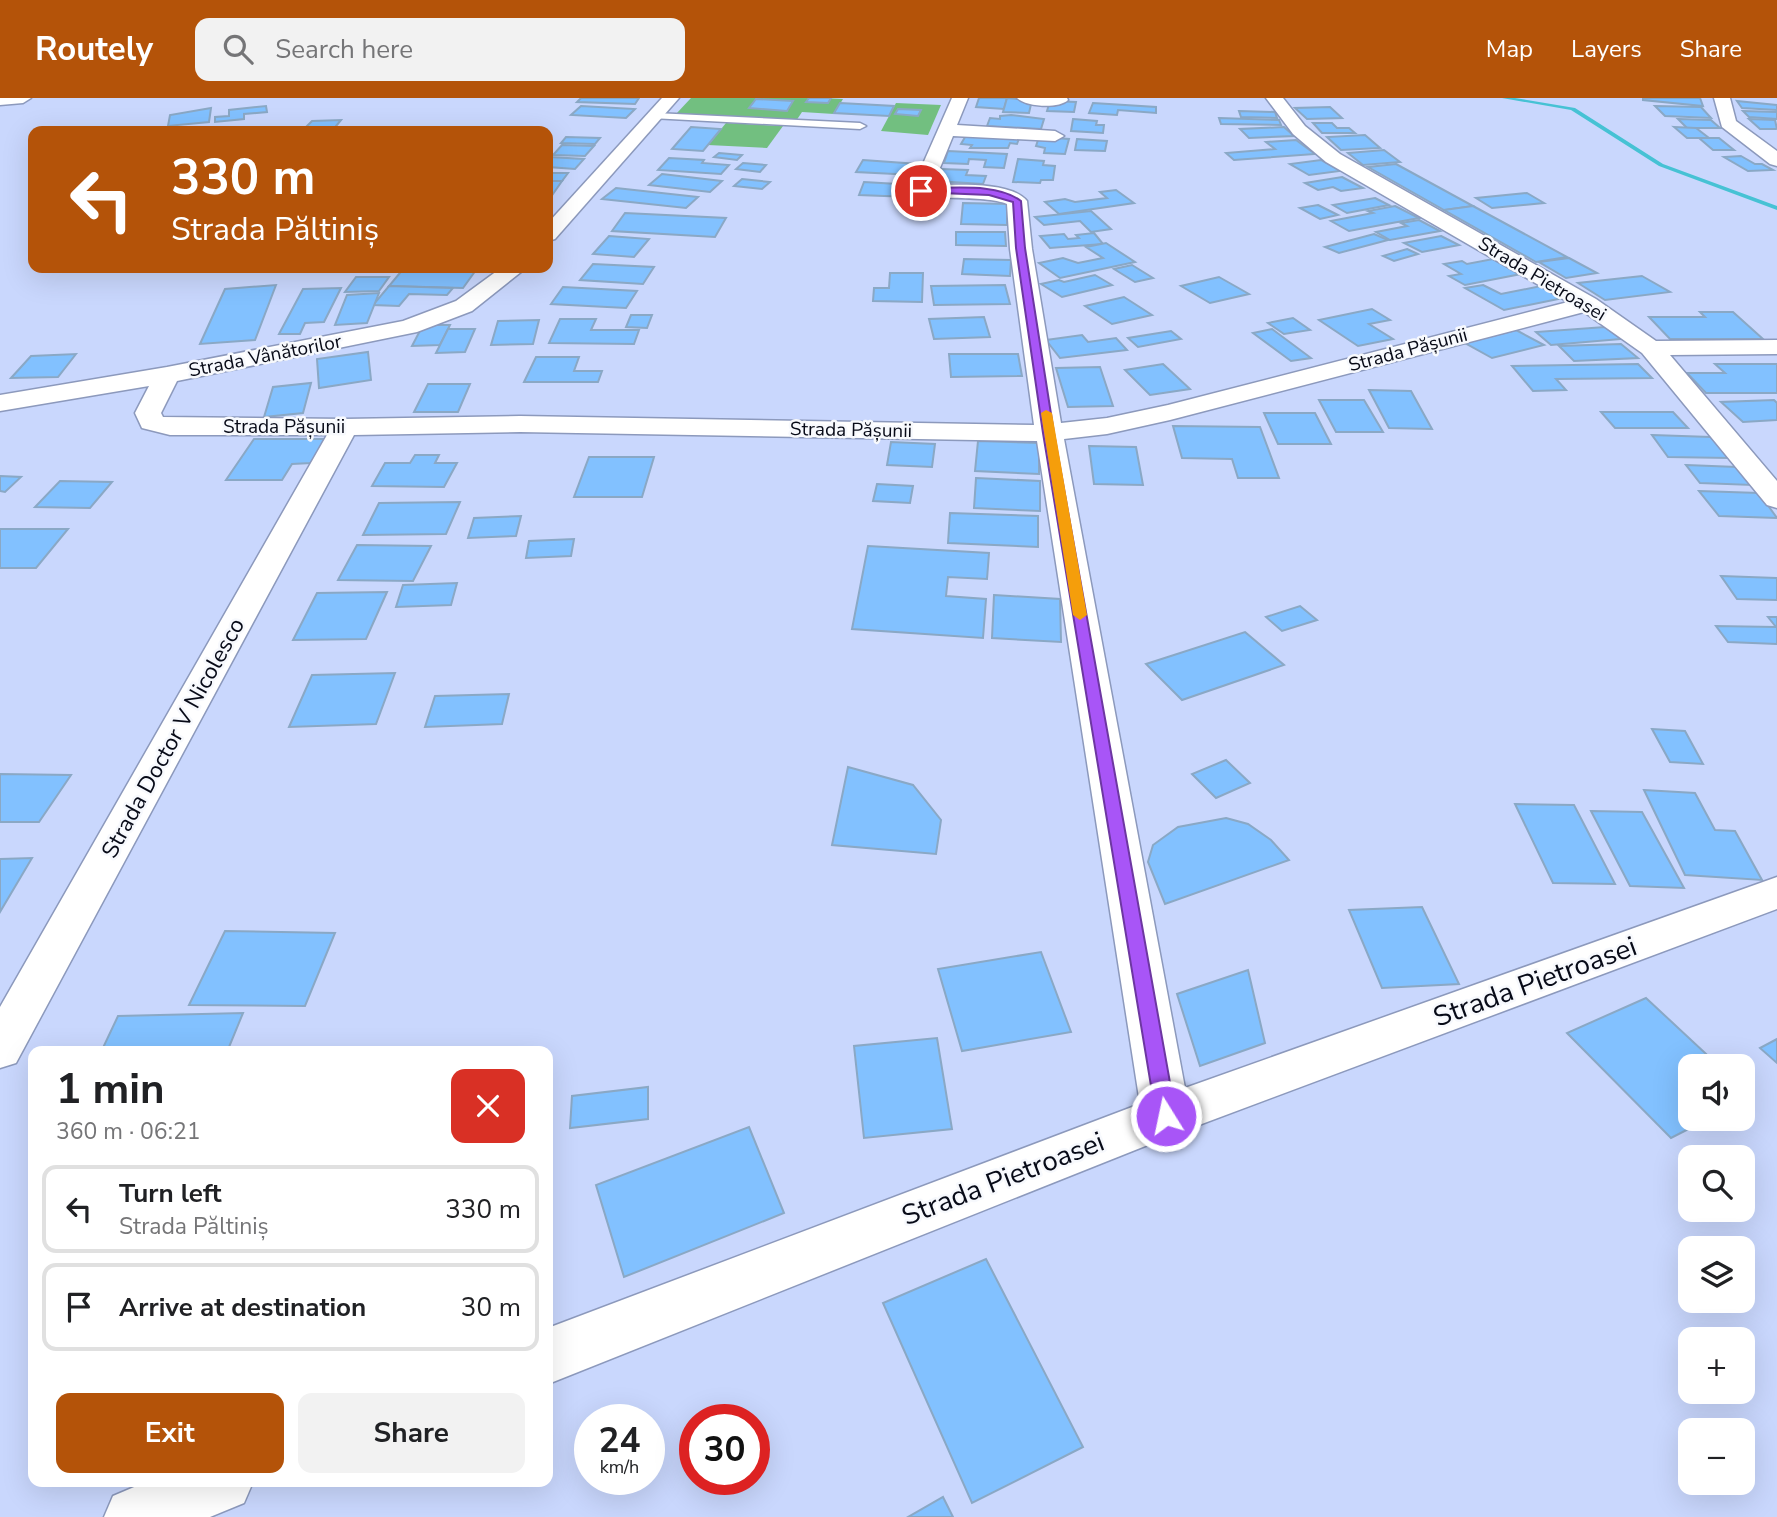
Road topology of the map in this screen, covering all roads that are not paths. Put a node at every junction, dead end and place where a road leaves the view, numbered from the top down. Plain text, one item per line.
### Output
1 (23, 98) edge
2 (671, 98) edge
3 (960, 98) edge
4 (1025, 98) edge
5 (1274, 98) edge
6 (1722, 98) edge
7 (0, 100) edge
8 (1060, 100) edge
9 (655, 116) junction
10 (860, 126) dead end
11 (945, 130) junction
12 (1055, 136) dead end
13 (1777, 160) edge
14 (553, 229) edge
15 (507, 273) edge
16 (1588, 304) junction
17 (1777, 347) edge
18 (1651, 348) junction
19 (167, 375) junction
20 (4, 406) edge
21 (345, 427) junction
22 (1049, 433) junction
23 (1777, 499) edge
24 (1777, 893) edge
25 (0, 1049) edge
26 (1166, 1116) junction
27 (553, 1354) edge
28 (210, 1487) edge
29 (134, 1517) edge

1 - 7 street
2 - 9 street
3 - 11 street
4 - 8 street
5 - 16 street, Strada Pietroasei
6 - 13 street
9 - 10 lane
9 - 14 street
11 - 12 street
11 - 22 street
15 - 19 street, Strada Vânătorilor
16 - 18 street, Strada Pietroasei
16 - 22 street, Strada Pășunii
17 - 18 street
18 - 23 street, Strada Pietroasei
19 - 20 street, Strada Vânătorilor
19 - 21 street, Strada Pășunii
21 - 22 street, Strada Pășunii
21 - 25 street, Strada Doctor V Nicolesco
22 - 26 street
24 - 26 street, Strada Pietroasei
26 - 27 street, Strada Pietroasei
28 - 29 street

